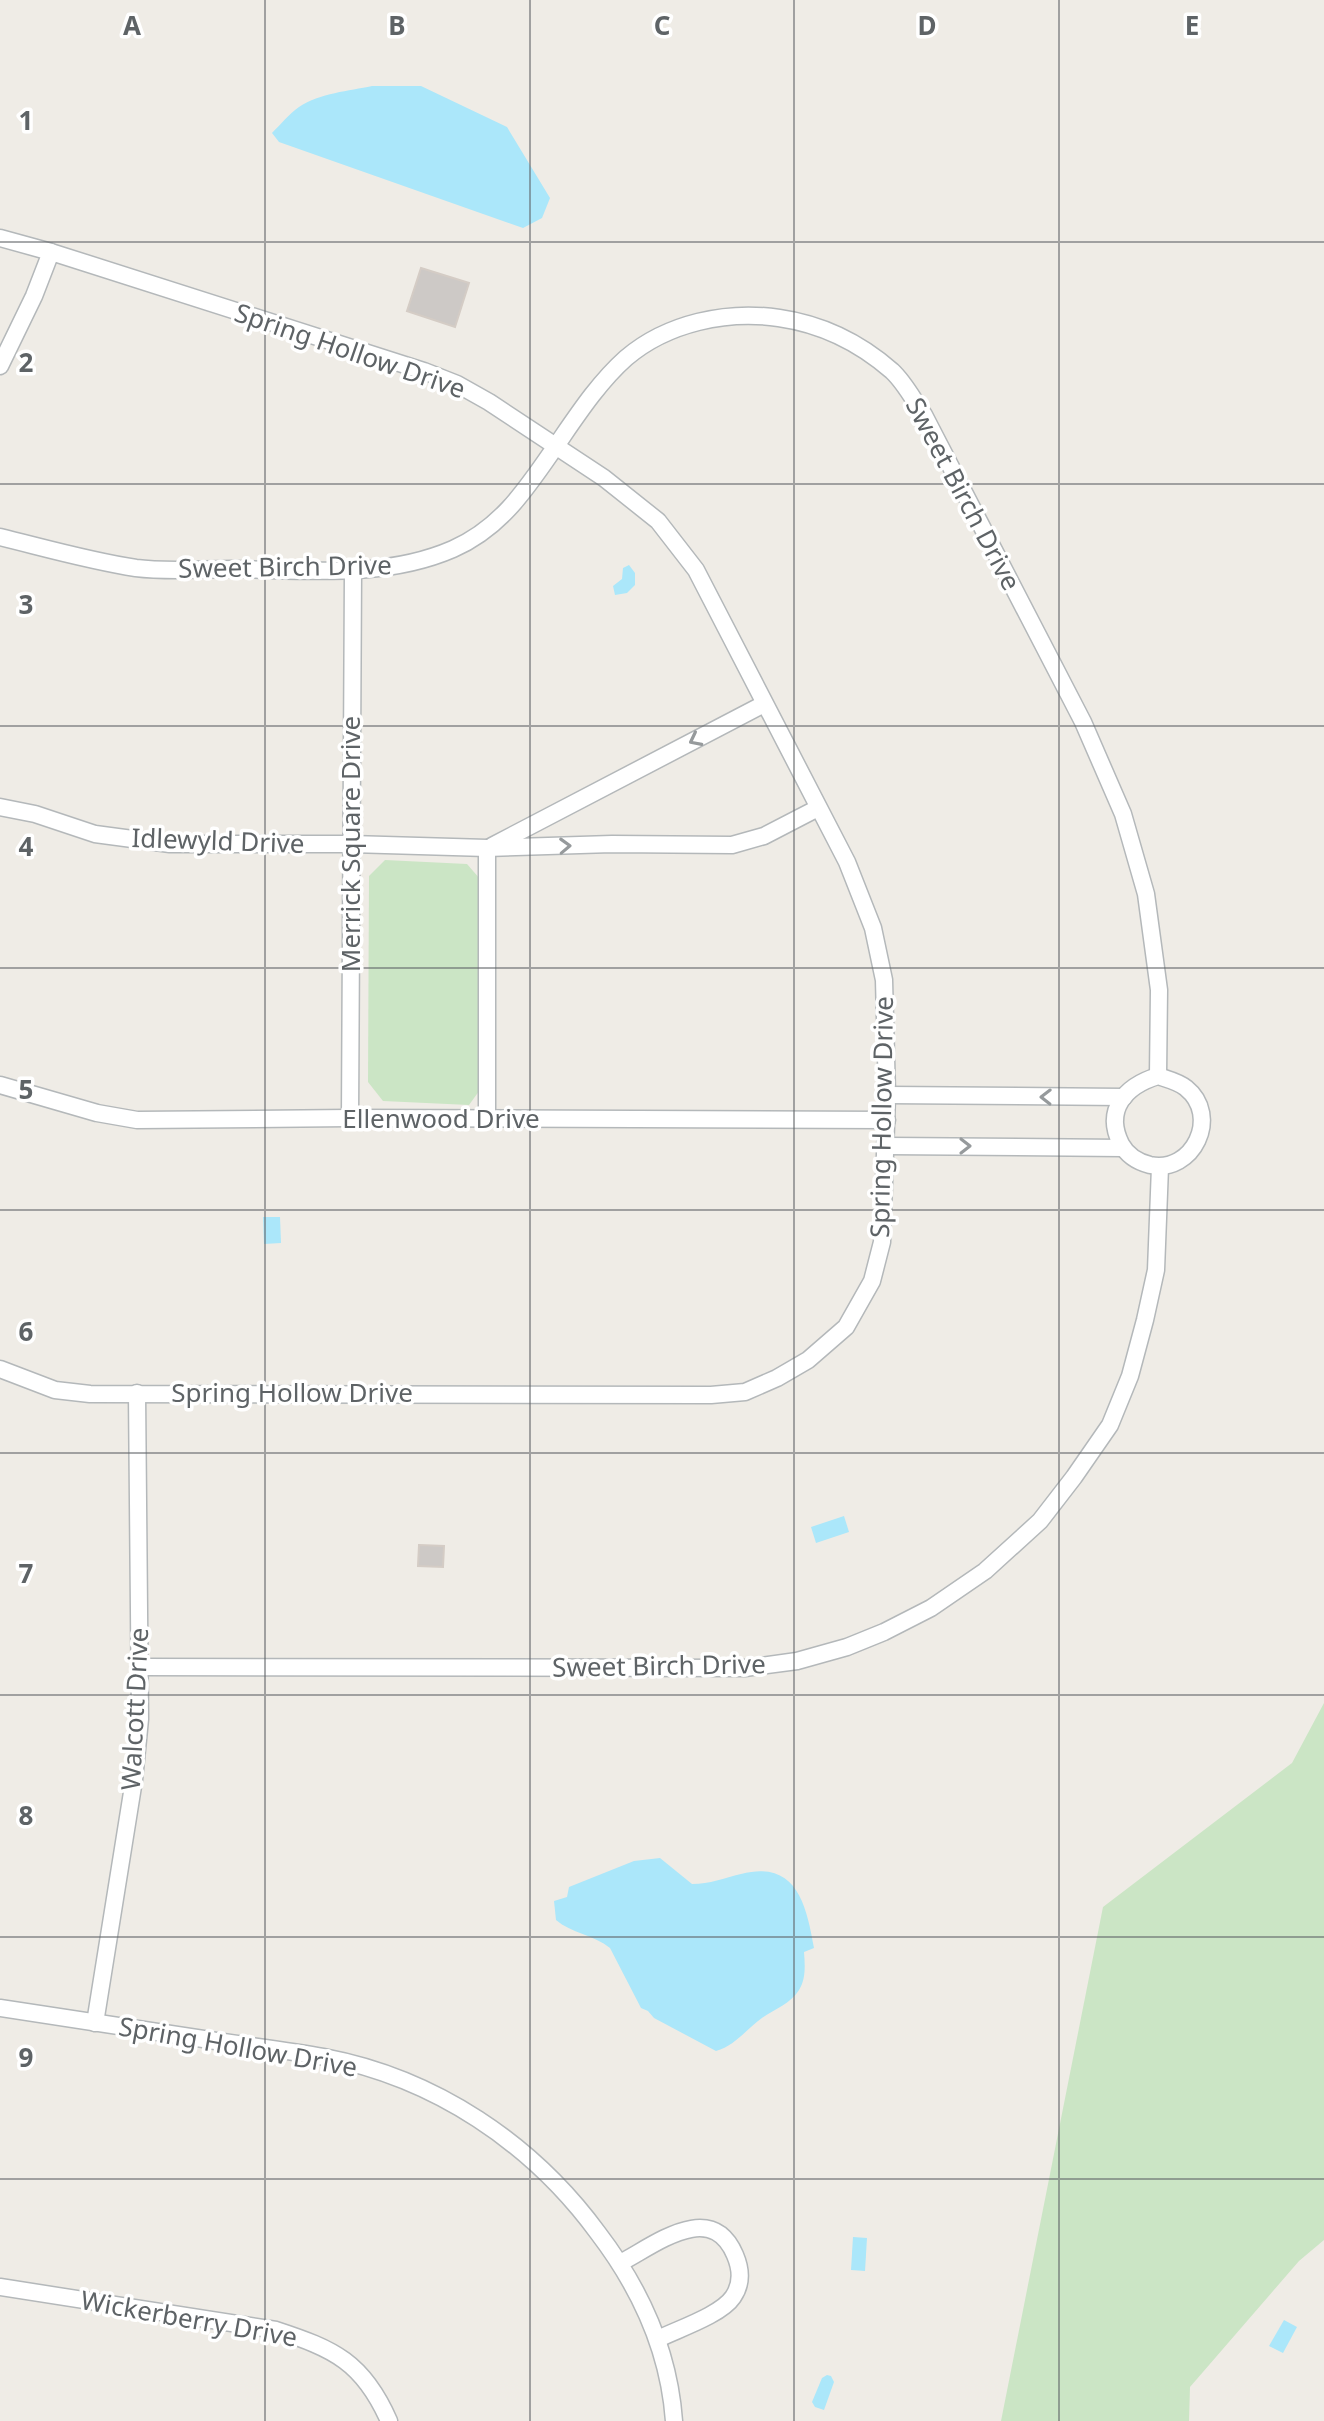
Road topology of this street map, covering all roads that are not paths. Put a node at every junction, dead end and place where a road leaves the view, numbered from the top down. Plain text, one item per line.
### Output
1 (0, 238) edge
2 (51, 252) junction
3 (0, 366) edge
4 (556, 445) junction
5 (0, 537) edge
6 (353, 571) junction
7 (764, 704) junction
8 (0, 807) edge
9 (818, 808) junction
10 (351, 844) junction
11 (487, 848) junction
12 (1158, 1076) junction
13 (0, 1085) edge
14 (887, 1095) junction
15 (1124, 1097) junction
16 (350, 1118) junction
17 (487, 1119) junction
18 (887, 1120) junction
19 (887, 1146) junction
20 (1123, 1148) junction
21 (1160, 1167) junction
22 (0, 1369) edge
23 (137, 1393) junction
24 (140, 1667) junction
25 (0, 2008) edge
26 (95, 2023) junction
27 (620, 2263) junction
28 (0, 2287) edge
29 (658, 2339) junction
30 (389, 2421) edge
31 (674, 2421) edge

1 - 2 street, Spring Hollow Drive
2 - 3 street
2 - 4 street, Spring Hollow Drive
4 - 6 street, Sweet Birch Drive
4 - 7 street, Spring Hollow Drive
4 - 12 street, Sweet Birch Drive
5 - 6 street, Sweet Birch Drive
6 - 10 street, Merrick Square Drive
7 - 9 street, Spring Hollow Drive
7 -> 11 street, Idlewyld Drive
8 - 10 street, Idlewyld Drive
11 -> 9 street, Idlewyld Drive
9 - 14 street, Spring Hollow Drive
10 - 11 street, Idlewyld Drive
10 - 16 street, Merrick Square Drive
11 - 17 street
12 - 15 street
12 - 21 street
13 - 16 street, Ellenwood Drive
15 -> 14 street
14 - 18 street, Spring Hollow Drive
15 - 20 street
16 - 17 street, Ellenwood Drive
17 - 18 street, Ellenwood Drive
18 - 19 street, Spring Hollow Drive
19 -> 20 street
19 - 23 street, Spring Hollow Drive
20 - 21 street
21 - 24 street, Sweet Birch Drive
22 - 23 street, Spring Hollow Drive
23 - 24 street, Walcott Drive
24 - 26 street, Walcott Drive
25 - 26 street, Spring Hollow Drive
26 - 27 street, Spring Hollow Drive
27 - 29 street, Spring Hollow Drive
27 - 29 street
28 - 30 street, Wickerberry Drive
29 - 31 street, Spring Hollow Drive

